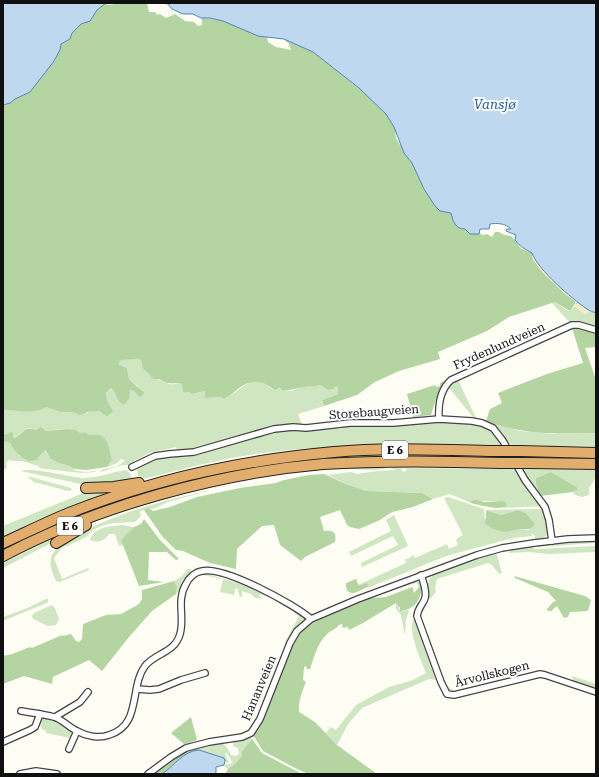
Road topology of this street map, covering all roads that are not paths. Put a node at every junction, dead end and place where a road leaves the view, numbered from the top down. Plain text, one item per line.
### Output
1 (596, 330) edge
2 (439, 418) junction
3 (596, 453) edge
4 (596, 464) edge
5 (132, 467) dead end
6 (176, 478) junction
7 (86, 488) dead end
8 (138, 501) junction
9 (596, 538) edge
10 (552, 541) junction
11 (56, 543) dead end
12 (3, 544) edge
13 (3, 556) edge
14 (421, 575) junction
15 (311, 619) junction
16 (205, 673) dead end
17 (137, 689) junction
18 (88, 692) dead end
19 (596, 692) edge
20 (21, 711) dead end
21 (40, 714) junction
22 (55, 717) junction
23 (77, 731) junction
24 (3, 742) edge
25 (69, 749) dead end
26 (20, 774) edge
27 (57, 774) edge
28 (148, 774) edge

1 - 2 street, Frydenlundveien
2 - 5 street, Storebaugveien
2 - 10 street, Storebaugveien
3 - 6 highway, E 6, bridge
4 - 8 highway, E 6, bridge
6 - 7 highway, E 6
6 - 12 highway, E 6
8 - 11 highway, E 6
8 - 13 highway, E 6
9 - 10 street
10 - 14 street
14 - 15 street
14 - 19 street, Årvollskogen
15 - 17 street
15 - 28 street, Hananveien
16 - 17 street
17 - 23 street
18 - 22 street
20 - 21 street
21 - 22 street
21 - 24 street
22 - 23 street
23 - 25 street
26 - 27 street

